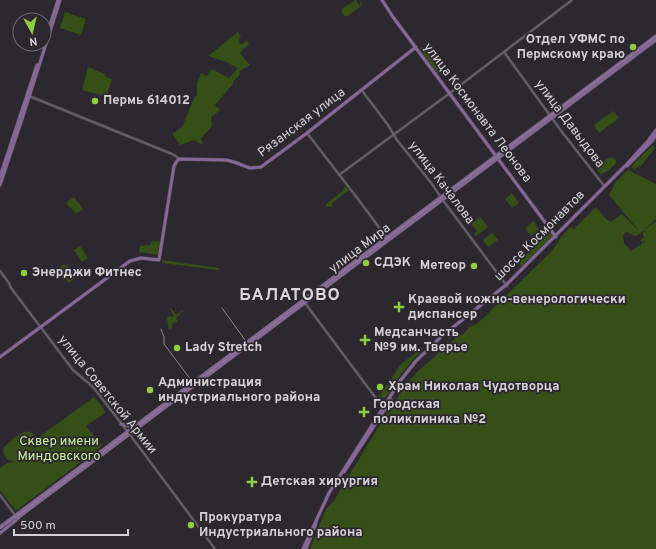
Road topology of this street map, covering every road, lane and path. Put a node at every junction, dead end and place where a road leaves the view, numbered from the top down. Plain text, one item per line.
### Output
1 (59, 0) edge
2 (382, 0) edge
3 (572, 0) edge
4 (52, 22) edge
5 (656, 36) edge
6 (656, 40) edge
7 (416, 47) junction
8 (42, 52) edge
9 (42, 52) edge
10 (504, 52) junction
11 (361, 90) junction
12 (450, 93) junction
13 (29, 96) junction
14 (551, 116) junction
15 (20, 120) junction
16 (656, 130) edge
17 (307, 133) junction
18 (394, 134) junction
19 (656, 135) edge
20 (497, 157) junction
21 (179, 159) junction
22 (339, 174) junction
23 (0, 177) edge
24 (0, 185) edge
25 (605, 187) junction
26 (441, 199) junction
27 (556, 236) junction
28 (388, 239) junction
29 (0, 270) edge
30 (507, 286) junction
31 (304, 302) junction
32 (41, 327) junction
33 (0, 357) edge
34 (384, 408) junction
35 (142, 421) junction
36 (121, 424) junction
37 (128, 433) junction
38 (0, 495) edge
39 (16, 517) junction
40 (0, 527) edge
41 (0, 532) edge
42 (215, 549) edge
43 (304, 549) edge

1 - 4 main road
2 - 7 main road, улица Космонавта Леонова
3 - 10 street
5 - 14 main road, улица Мира
6 - 14 main road, улица Мира
7 - 11 main road, Рязанская улица
7 - 12 main road, улица Космонавта Леонова
8 - 13 main road
9 - 15 main road
10 - 12 street
10 - 14 street, улица Давыдова
11 - 17 main road, Рязанская улица
11 - 18 street, улица Качалова
12 - 18 street
12 - 20 main road, улица Космонавта Леонова
13 - 15 main road
13 - 21 street, Рязанская улица
14 - 20 main road, улица Мира
14 - 25 street, улица Давыдова
15 - 23 main road
15 - 24 main road
16 - 25 main road, шоссе Космонавтов
17 - 21 main road, Рязанская улица
17 - 22 street
18 - 22 street
18 - 26 street, улица Качалова
19 - 25 main road, шоссе Космонавтов
20 - 26 main road, улица Мира
20 - 27 main road, улица Космонавта Леонова
21 - 32 main road
22 - 28 street
25 - 27 main road, шоссе Космонавтов
26 - 28 main road, улица Мира
26 - 30 street, улица Качалова
27 - 30 main road, шоссе Космонавтов
28 - 31 main road, улица Мира
29 - 32 street, улица Советской Армии
30 - 34 main road, шоссе Космонавтов
31 - 34 street
31 - 35 main road, улица Мира
31 - 37 main road, улица Мира
32 - 33 main road
32 - 36 street, улица Советской Армии
34 - 43 main road, шоссе Космонавтов
35 - 36 main road
35 - 37 main road, улица Мира
36 - 37 street, улица Советской Армии
37 - 39 main road, улица Мира
37 - 42 street, улица Советской Армии
38 - 39 street
39 - 40 main road, улица Мира
39 - 41 main road, улица Мира

